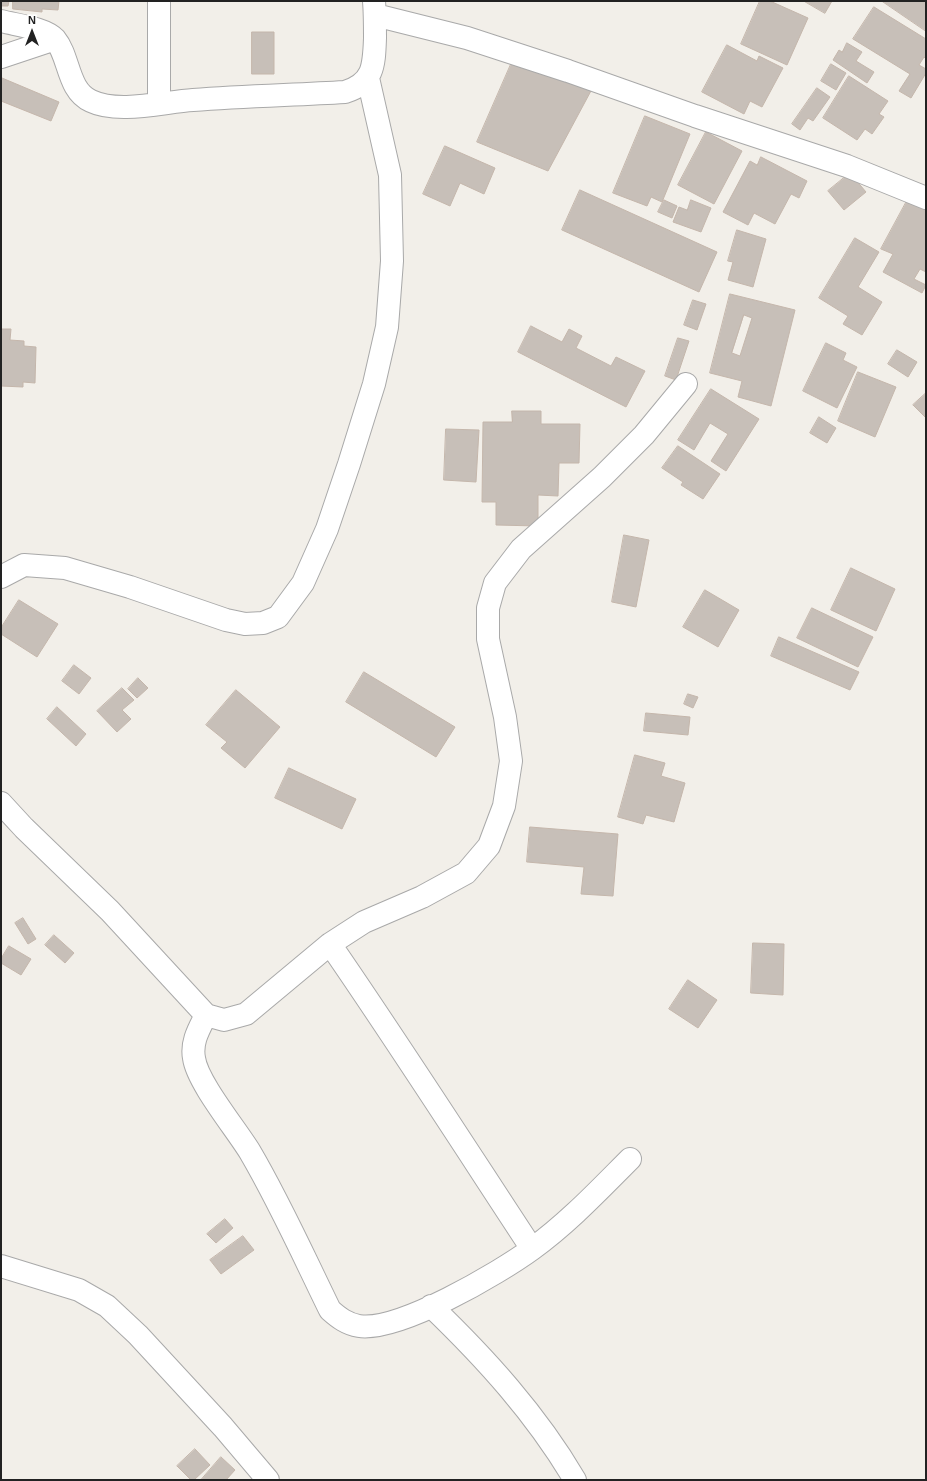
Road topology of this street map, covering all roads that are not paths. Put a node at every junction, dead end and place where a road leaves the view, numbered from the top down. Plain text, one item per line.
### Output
1 (159, 1) edge
2 (374, 8) edge
3 (1, 21) edge
4 (55, 39) junction
5 (1, 57) edge
6 (368, 78) junction
7 (159, 104) junction
8 (926, 198) edge
9 (686, 384) dead end
10 (1, 577) edge
11 (1, 803) edge
12 (330, 944) junction
13 (206, 1015) junction
14 (630, 1159) dead end
15 (532, 1249) junction
16 (1, 1266) edge
17 (431, 1306) junction
18 (268, 1480) edge
19 (574, 1480) edge

1 - 7 street
2 - 6 street
2 - 8 street
3 - 4 street
4 - 5 street
4 - 7 street
6 - 7 street
6 - 10 street
9 - 12 street
11 - 13 street
12 - 13 street
12 - 15 street
13 - 17 street
14 - 15 street
15 - 17 street
16 - 18 street
17 - 19 street

